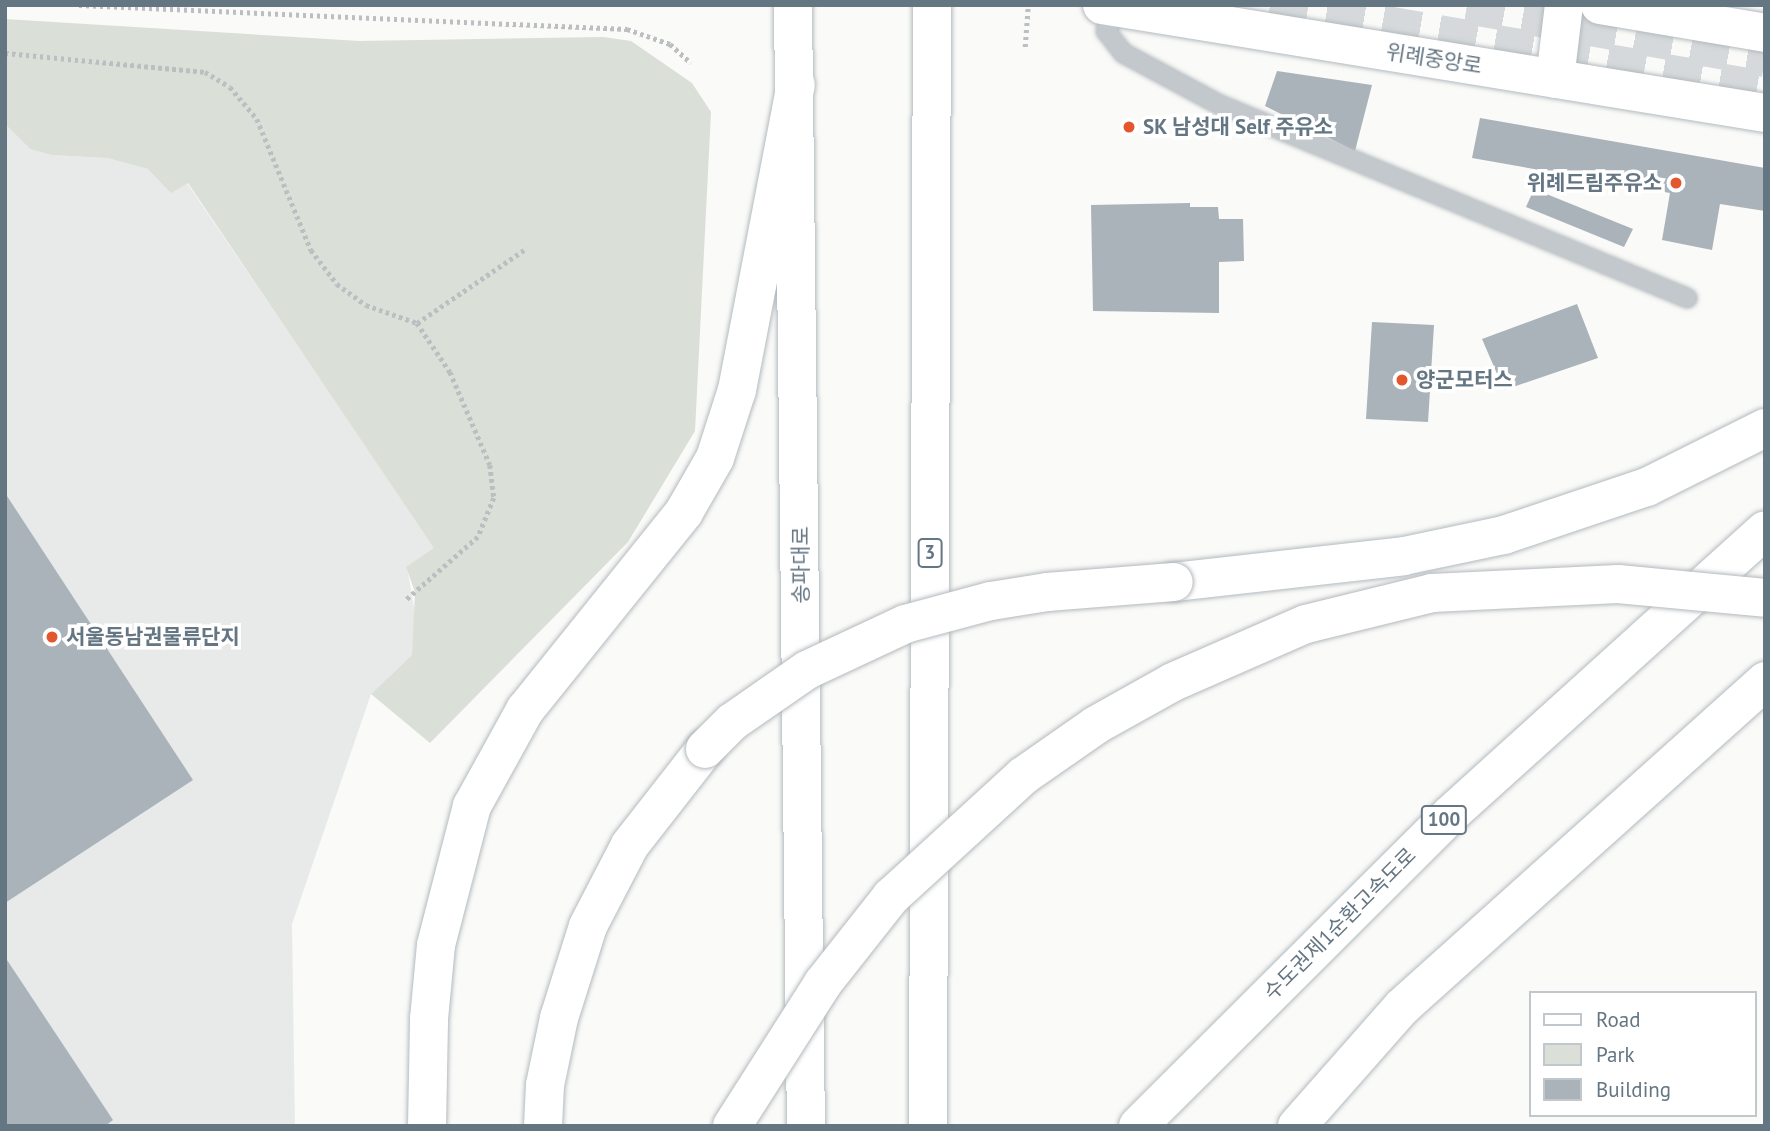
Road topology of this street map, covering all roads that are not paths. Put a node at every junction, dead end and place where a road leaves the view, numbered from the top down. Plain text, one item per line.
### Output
1 (793, 5) edge
2 (932, 5) edge
3 (1564, 5) edge
4 (1600, 5) edge
5 (1110, 6) edge
6 (1765, 33) edge
7 (1555, 79) junction
8 (796, 85) junction
9 (1765, 113) edge
10 (1687, 298) dead end
11 (1765, 428) edge
12 (1765, 530) edge
13 (1765, 598) edge
14 (1765, 681) edge
15 (427, 1126) edge
16 (543, 1126) edge
17 (732, 1126) edge
18 (806, 1126) edge
19 (928, 1126) edge
20 (1138, 1126) edge
21 (1297, 1126) edge

1 - 8 main road, 송파대로
2 - 19 main road, 3
3 - 7 main road
4 - 6 main road
5 - 7 main road, 위례중앙로
5 - 10 lane
7 - 9 main road, 위례중앙로
8 - 15 main road
8 - 18 main road, 송파대로
11 - 16 main road, bridge
12 - 20 main road, 수도권제1순환고속도로 / 100
13 - 17 main road, bridge
14 - 21 main road

